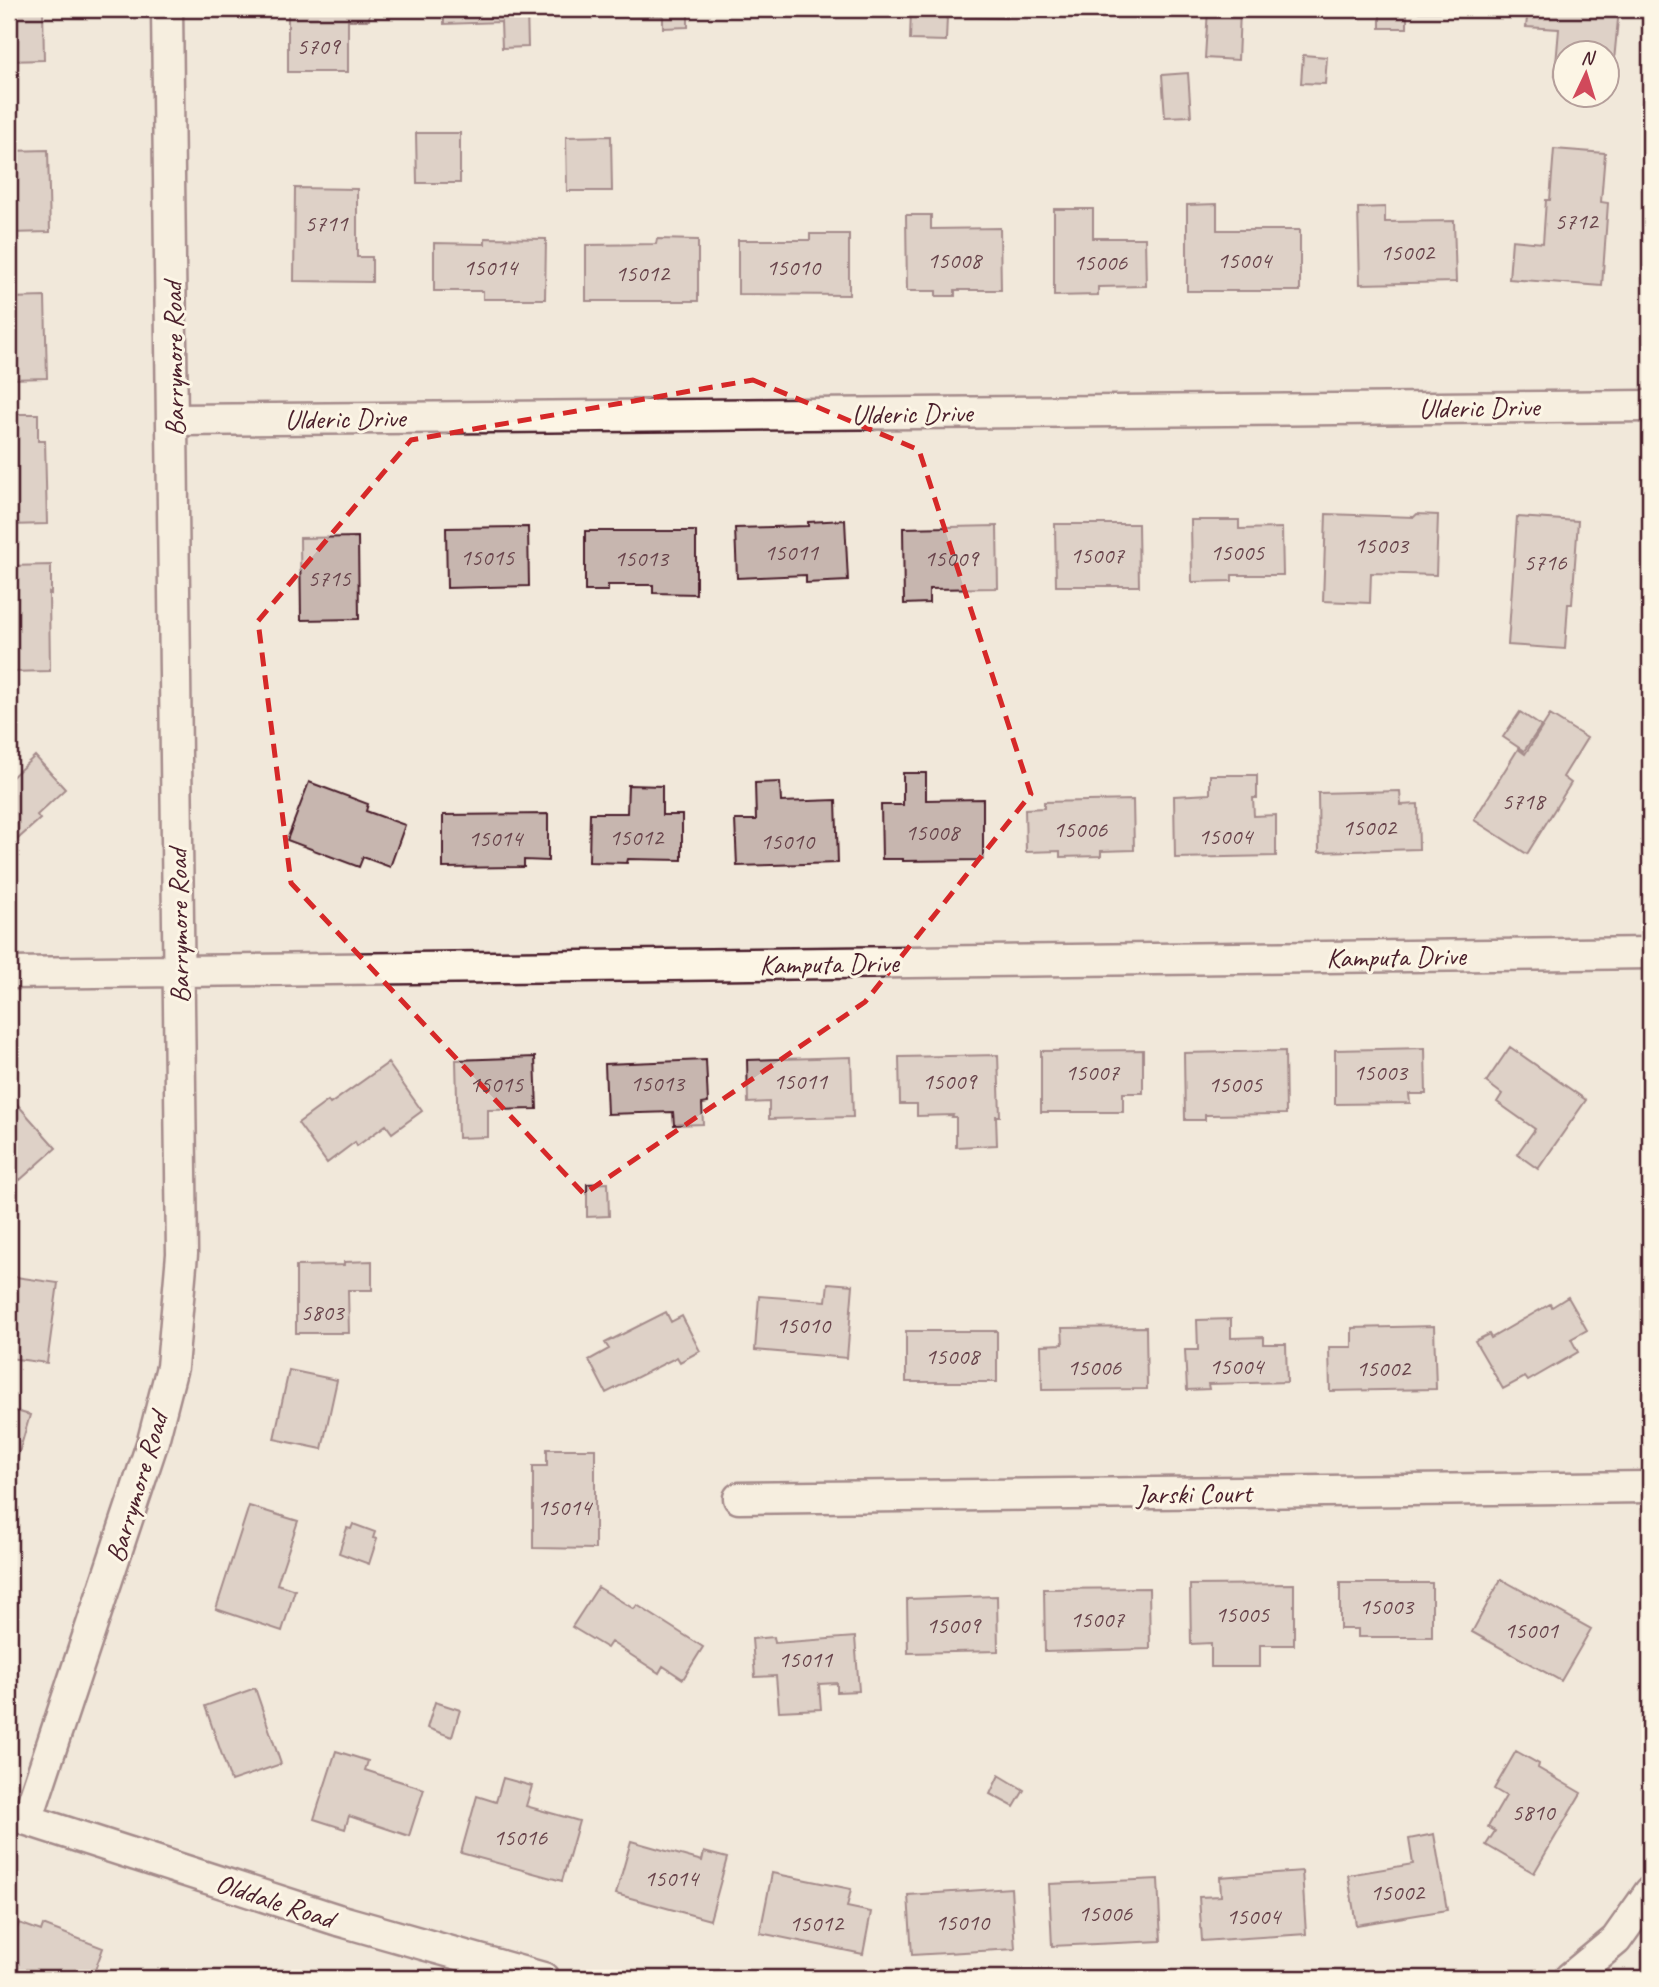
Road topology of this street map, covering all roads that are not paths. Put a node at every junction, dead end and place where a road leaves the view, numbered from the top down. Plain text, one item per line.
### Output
1 (167, 9) edge
2 (1650, 406) edge
3 (174, 420) junction
4 (1650, 953) edge
5 (179, 971) junction
6 (9, 973) edge
7 (1650, 1487) edge
8 (739, 1498) dead end
9 (18, 1817) edge
10 (1650, 1892) edge
11 (543, 1978) edge
12 (1570, 1978) edge

1 - 3 street, Barrymore Road
2 - 3 street, Ulderic Drive
3 - 5 street, Barrymore Road
4 - 5 street, Kamputa Drive
5 - 6 street, Kamputa Drive
5 - 9 street, Barrymore Road
7 - 8 street, Jarski Court
9 - 11 street, Olddale Road
10 - 12 street

